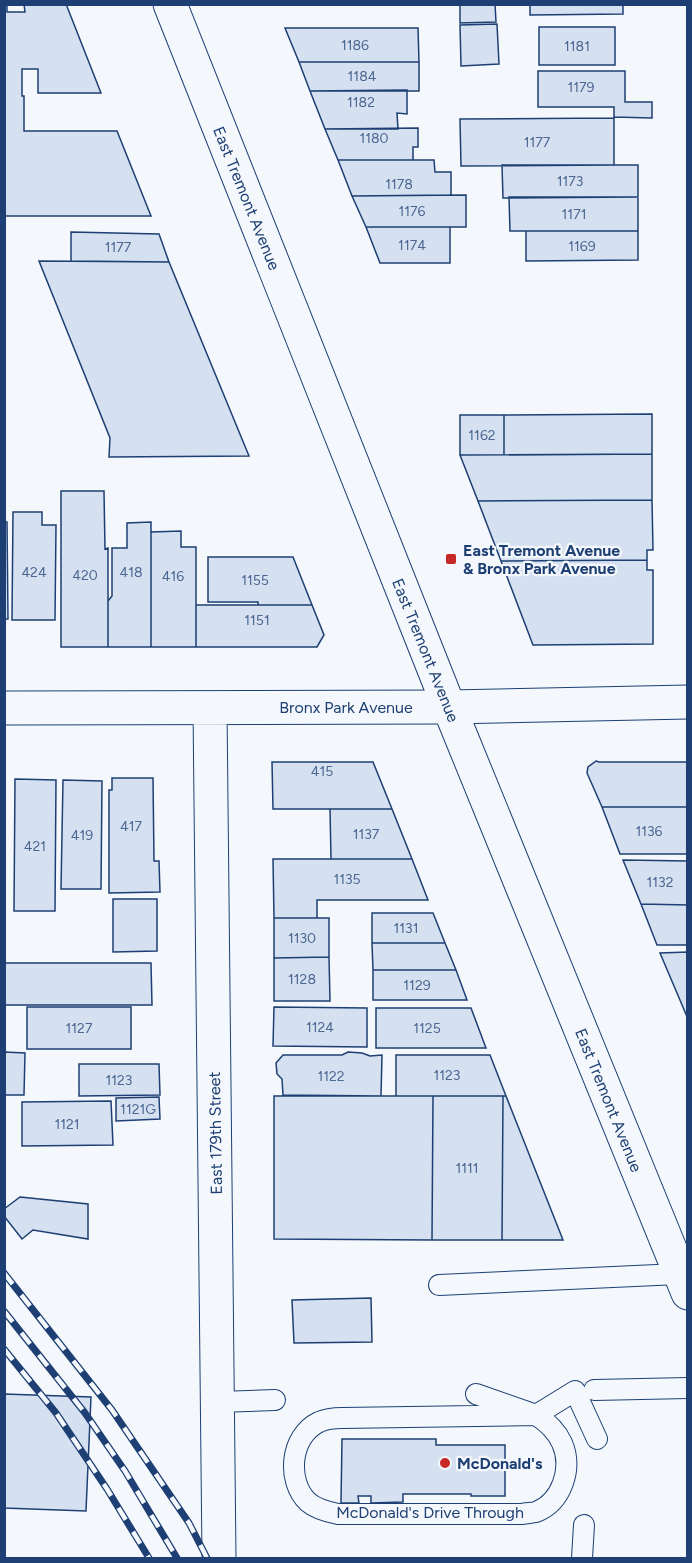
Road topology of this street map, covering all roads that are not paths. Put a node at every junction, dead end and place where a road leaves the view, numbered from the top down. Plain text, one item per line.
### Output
1 (170, 4) edge
2 (687, 702) edge
3 (449, 706) junction
4 (4, 708) edge
5 (210, 708) junction
6 (439, 1284) dead end
7 (683, 1284) edge
8 (687, 1388) edge
9 (594, 1390) dead end
10 (476, 1394) dead end
11 (275, 1401) dead end
12 (218, 1402) junction
13 (537, 1415) junction
14 (597, 1439) dead end
15 (584, 1525) dead end
16 (219, 1558) edge
17 (582, 1558) edge

1 - 3 street, East Tremont Avenue
2 - 3 street, Bronx Park Avenue
3 - 5 street, Bronx Park Avenue
3 - 7 street, East Tremont Avenue
4 - 5 street, Bronx Park Avenue
5 - 12 street, East 179th Street
6 - 7 lane
8 - 9 lane
10 - 13 lane
11 - 12 lane
12 - 16 street, East 179th Street
13 - 13 lane, McDonald's Drive Through
13 - 14 lane
15 - 17 lane

